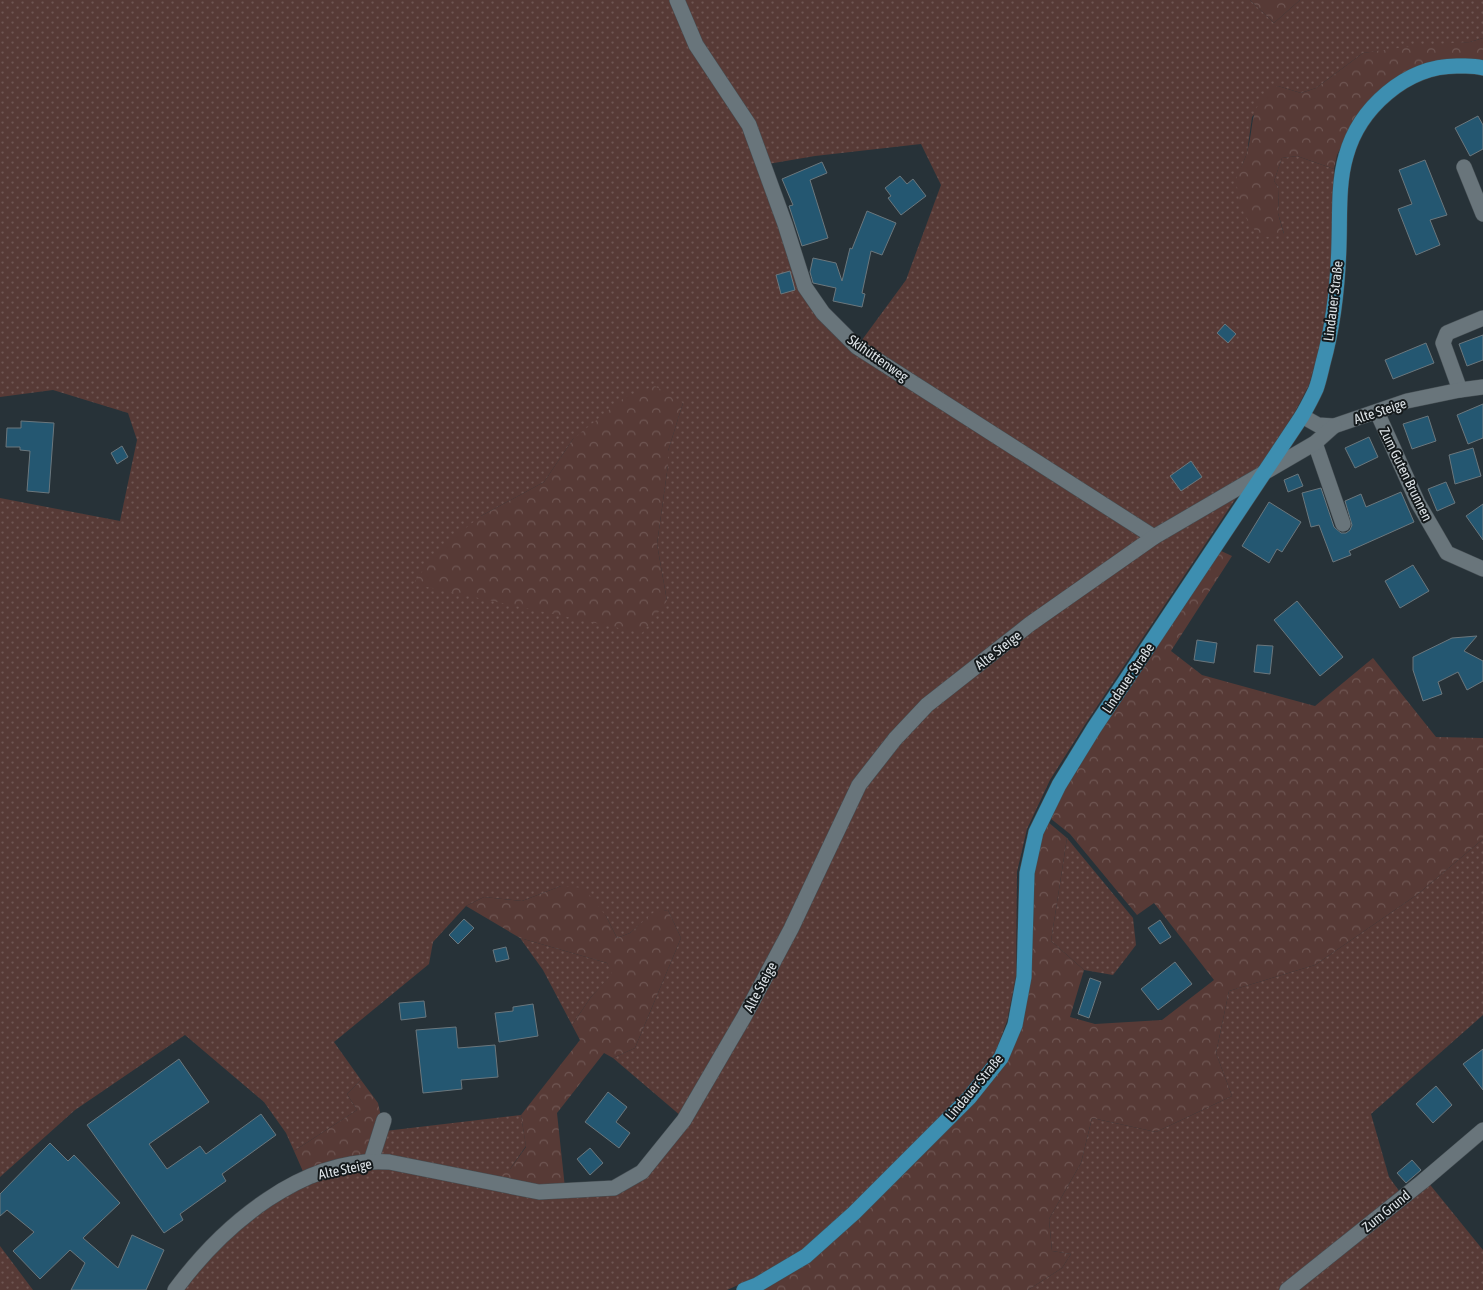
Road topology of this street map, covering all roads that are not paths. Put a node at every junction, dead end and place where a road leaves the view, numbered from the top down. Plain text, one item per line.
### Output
1 (678, 0) edge
2 (1483, 68) edge
3 (1464, 167) dead end
4 (1483, 214) edge
5 (1483, 318) edge
6 (1483, 387) edge
7 (1460, 390) junction
8 (1377, 412) junction
9 (1302, 416) junction
10 (1334, 426) junction
11 (1315, 443) junction
12 (1264, 472) junction
13 (1342, 524) dead end
14 (1154, 537) junction
15 (1483, 569) edge
16 (384, 1120) dead end
17 (1483, 1130) edge
18 (371, 1161) junction
19 (175, 1290) edge
20 (744, 1290) edge
21 (1287, 1290) edge

1 - 14 street, Skihüttenweg
2 - 9 main road, Lindauer Straße
3 - 4 street
5 - 7 street
6 - 7 street, Alte Steige
7 - 8 street, Alte Steige
8 - 10 street, Alte Steige
8 - 15 street, Zum Guten Brunnen
9 - 10 street
9 - 12 main road, Lindauer Straße
10 - 11 street, Alte Steige
11 - 12 street, Alte Steige
11 - 13 street
12 - 14 street, Alte Steige
12 - 20 main road, Lindauer Straße
14 - 18 street, Alte Steige
16 - 18 street
17 - 21 street, Zum Grund
18 - 19 street, Alte Steige

